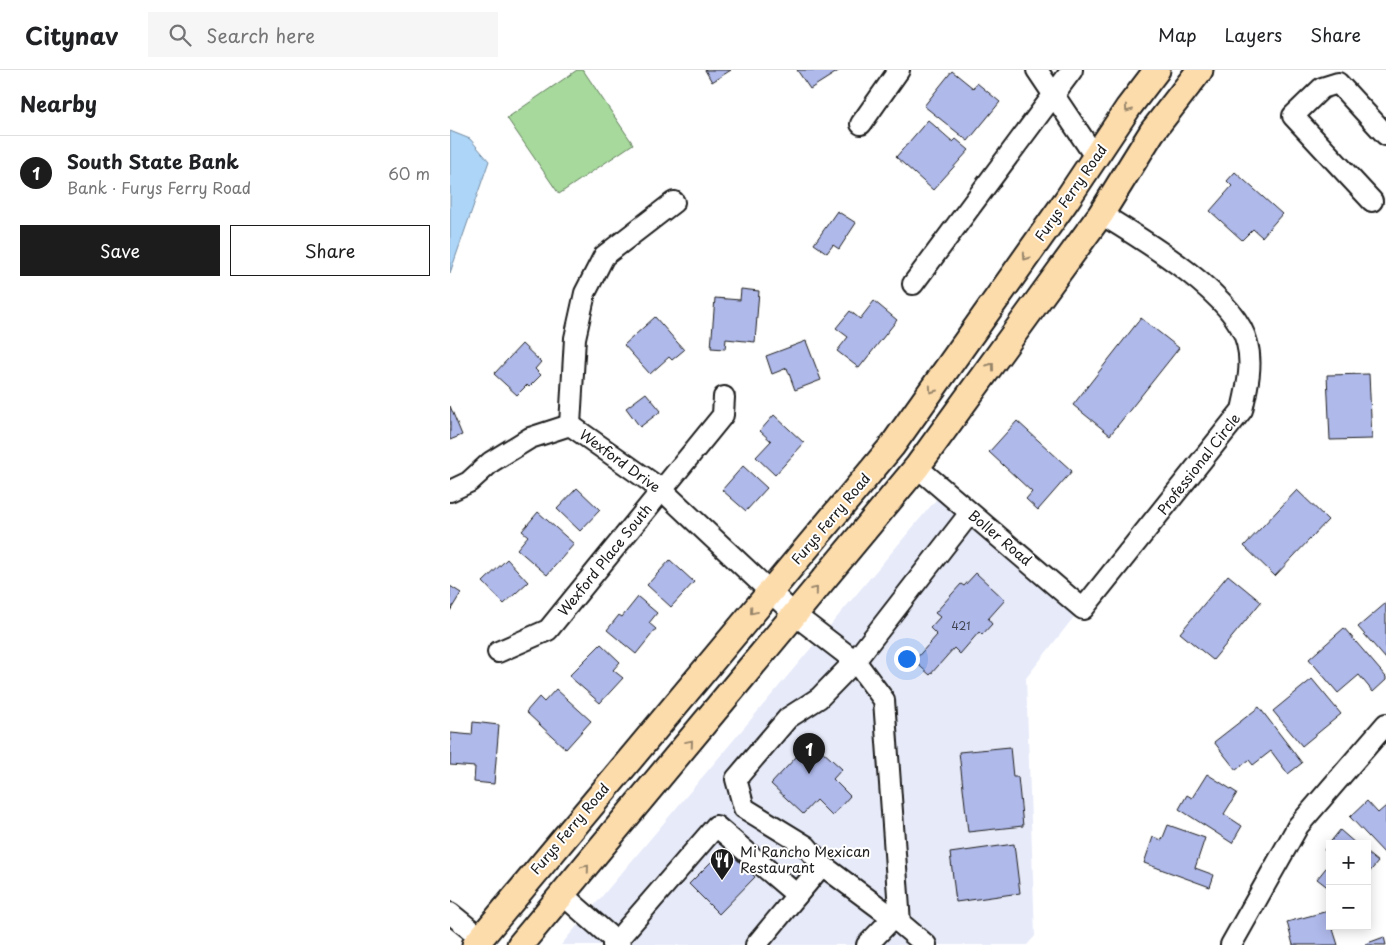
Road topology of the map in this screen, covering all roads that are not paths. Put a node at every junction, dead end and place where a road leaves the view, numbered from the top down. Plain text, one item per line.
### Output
1 (899, 70) edge
2 (1037, 70) edge
3 (1072, 70) edge
4 (1157, 70) edge
5 (1200, 70) edge
6 (1054, 94) junction
7 (861, 124) dead end
8 (1386, 135) edge
9 (1096, 158) junction
10 (1372, 201) dead end
11 (674, 202) dead end
12 (1101, 214) junction
13 (913, 284) dead end
14 (724, 397) dead end
15 (570, 425) junction
16 (917, 468) junction
17 (662, 490) junction
18 (450, 491) edge
19 (970, 513) junction
20 (769, 592) junction
21 (1083, 609) joint
22 (795, 615) junction
23 (498, 652) dead end
24 (855, 661) junction
25 (1386, 724) edge
26 (822, 865) junction
27 (563, 895) junction
28 (797, 895) junction
29 (450, 913) edge
30 (896, 921) junction
31 (478, 941) edge
32 (617, 944) edge
33 (520, 945) edge
34 (756, 945) edge
35 (868, 945) edge
36 (926, 945) edge
37 (1231, 945) edge

1 - 7 street
2 - 6 street
3 - 6 street
4 -> 9 main road, Furys Ferry Road
5 - 12 main road
6 - 9 street
6 - 13 street
8 - 10 street
9 -> 20 main road, Furys Ferry Road
11 - 15 street
16 -> 12 main road
12 - 21 street, Professional Circle
14 - 17 street, Wexford Place South
15 - 17 street, Wexford Drive
15 - 18 street, Wexford Drive
16 - 19 street, Boller Road
22 -> 16 main road
17 - 20 street, Wexford Drive
17 - 23 street, Wexford Place South
19 - 21 street, Boller Road
19 - 24 street
20 - 22 street, Wexford Drive
20 -> 31 main road, Furys Ferry Road
22 - 24 street, Wexford Drive
27 -> 22 main road
24 - 26 street
24 - 30 street, Wexford Drive
25 - 37 street
26 - 28 street
26 - 30 street
27 - 32 street
27 - 33 main road
28 - 32 street
28 - 34 street
29 - 31 street
30 - 35 street
30 - 36 street

